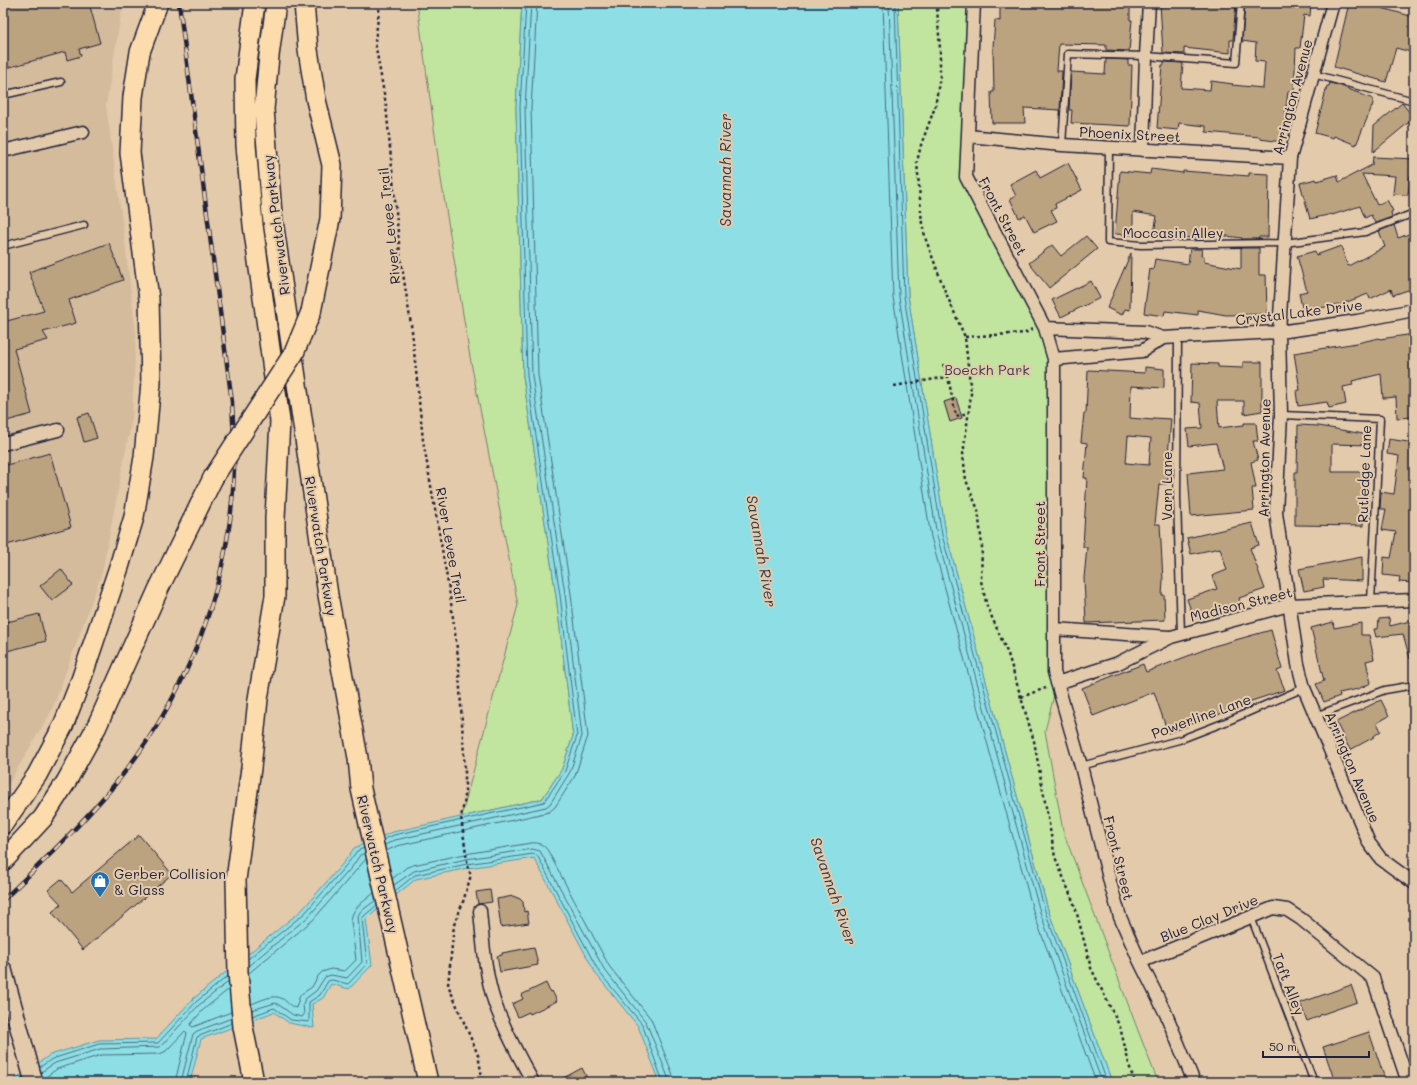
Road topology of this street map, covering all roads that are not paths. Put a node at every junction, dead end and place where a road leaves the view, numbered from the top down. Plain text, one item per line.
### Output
1 (158, 3) edge
2 (255, 3) edge
3 (276, 3) edge
4 (304, 3) edge
5 (974, 3) edge
6 (1149, 3) edge
7 (1241, 3) edge
8 (1333, 3) edge
9 (1146, 56) junction
10 (1314, 74) junction
11 (61, 82) dead end
12 (3, 95) edge
13 (1414, 101) edge
14 (83, 132) dead end
15 (968, 136) junction
16 (1062, 145) junction
17 (1109, 147) junction
18 (1143, 150) junction
19 (3, 151) edge
20 (1290, 158) junction
21 (1414, 213) edge
22 (84, 225) dead end
23 (1285, 243) junction
24 (3, 246) edge
25 (1414, 310) edge
26 (1045, 328) junction
27 (1279, 332) junction
28 (1178, 337) junction
29 (1163, 338) junction
30 (1054, 359) junction
31 (1281, 416) junction
32 (58, 430) dead end
33 (3, 444) edge
34 (1414, 600) edge
35 (1371, 602) junction
36 (1289, 605) junction
37 (1054, 629) junction
38 (1176, 636) junction
39 (1057, 683) junction
40 (1414, 685) edge
41 (1304, 688) junction
42 (1315, 716) junction
43 (1081, 766) junction
44 (3, 824) edge
45 (3, 861) edge
46 (1414, 883) edge
47 (480, 911) dead end
48 (1251, 917) junction
49 (1140, 962) junction
50 (3, 970) edge
51 (253, 1079) edge
52 (34, 1082) edge
53 (428, 1082) edge
54 (532, 1082) edge
55 (1194, 1082) edge
56 (1314, 1082) edge
57 (1408, 1082) edge

1 - 44 main road
2 - 51 main road, Riverwatch Parkway
3 - 53 main road, Riverwatch Parkway
4 - 45 main road, bridge
5 - 15 street, Front Street
6 - 9 street
7 - 9 lane
8 - 10 street, Arrington Avenue
9 - 16 lane
9 - 18 street
10 - 13 lane
10 - 20 street, Arrington Avenue
11 - 12 lane
14 - 19 street
15 - 16 street, Phoenix Street
15 - 26 street, Front Street
16 - 17 street, Phoenix Street
17 - 18 street, Phoenix Street
17 - 23 lane, Moccasin Alley
18 - 20 street, Phoenix Street
20 - 23 street, Arrington Avenue
21 - 23 lane
22 - 24 lane
23 - 27 street, Arrington Avenue
25 - 27 street, Crystal Lake Drive
26 - 29 street, Crystal Lake Drive
26 - 30 street, Front Street
27 - 28 street, Crystal Lake Drive
27 - 31 street, Arrington Avenue
28 - 29 street, Crystal Lake Drive
28 - 38 lane, Varn Lane
29 - 30 street, Crystal Lake Drive
30 - 37 street, Front Street
31 - 35 lane, Rutledge Lane
31 - 36 street, Arrington Avenue
32 - 33 street
34 - 35 street, Madison Street
35 - 36 street, Madison Street
36 - 38 street, Madison Street
36 - 41 street, Arrington Avenue
37 - 38 street, Madison Street
37 - 39 street, Front Street
38 - 39 street, Madison Street
39 - 43 street, Front Street
40 - 42 lane
41 - 42 street, Arrington Avenue
41 - 43 lane, Powerline Lane
42 - 46 street, Arrington Avenue
43 - 49 street, Front Street
47 - 54 street
48 - 49 street, Blue Clay Drive
48 - 56 lane, Taft Alley
48 - 57 street, Blue Clay Drive
49 - 55 street, Front Street
50 - 52 main road

